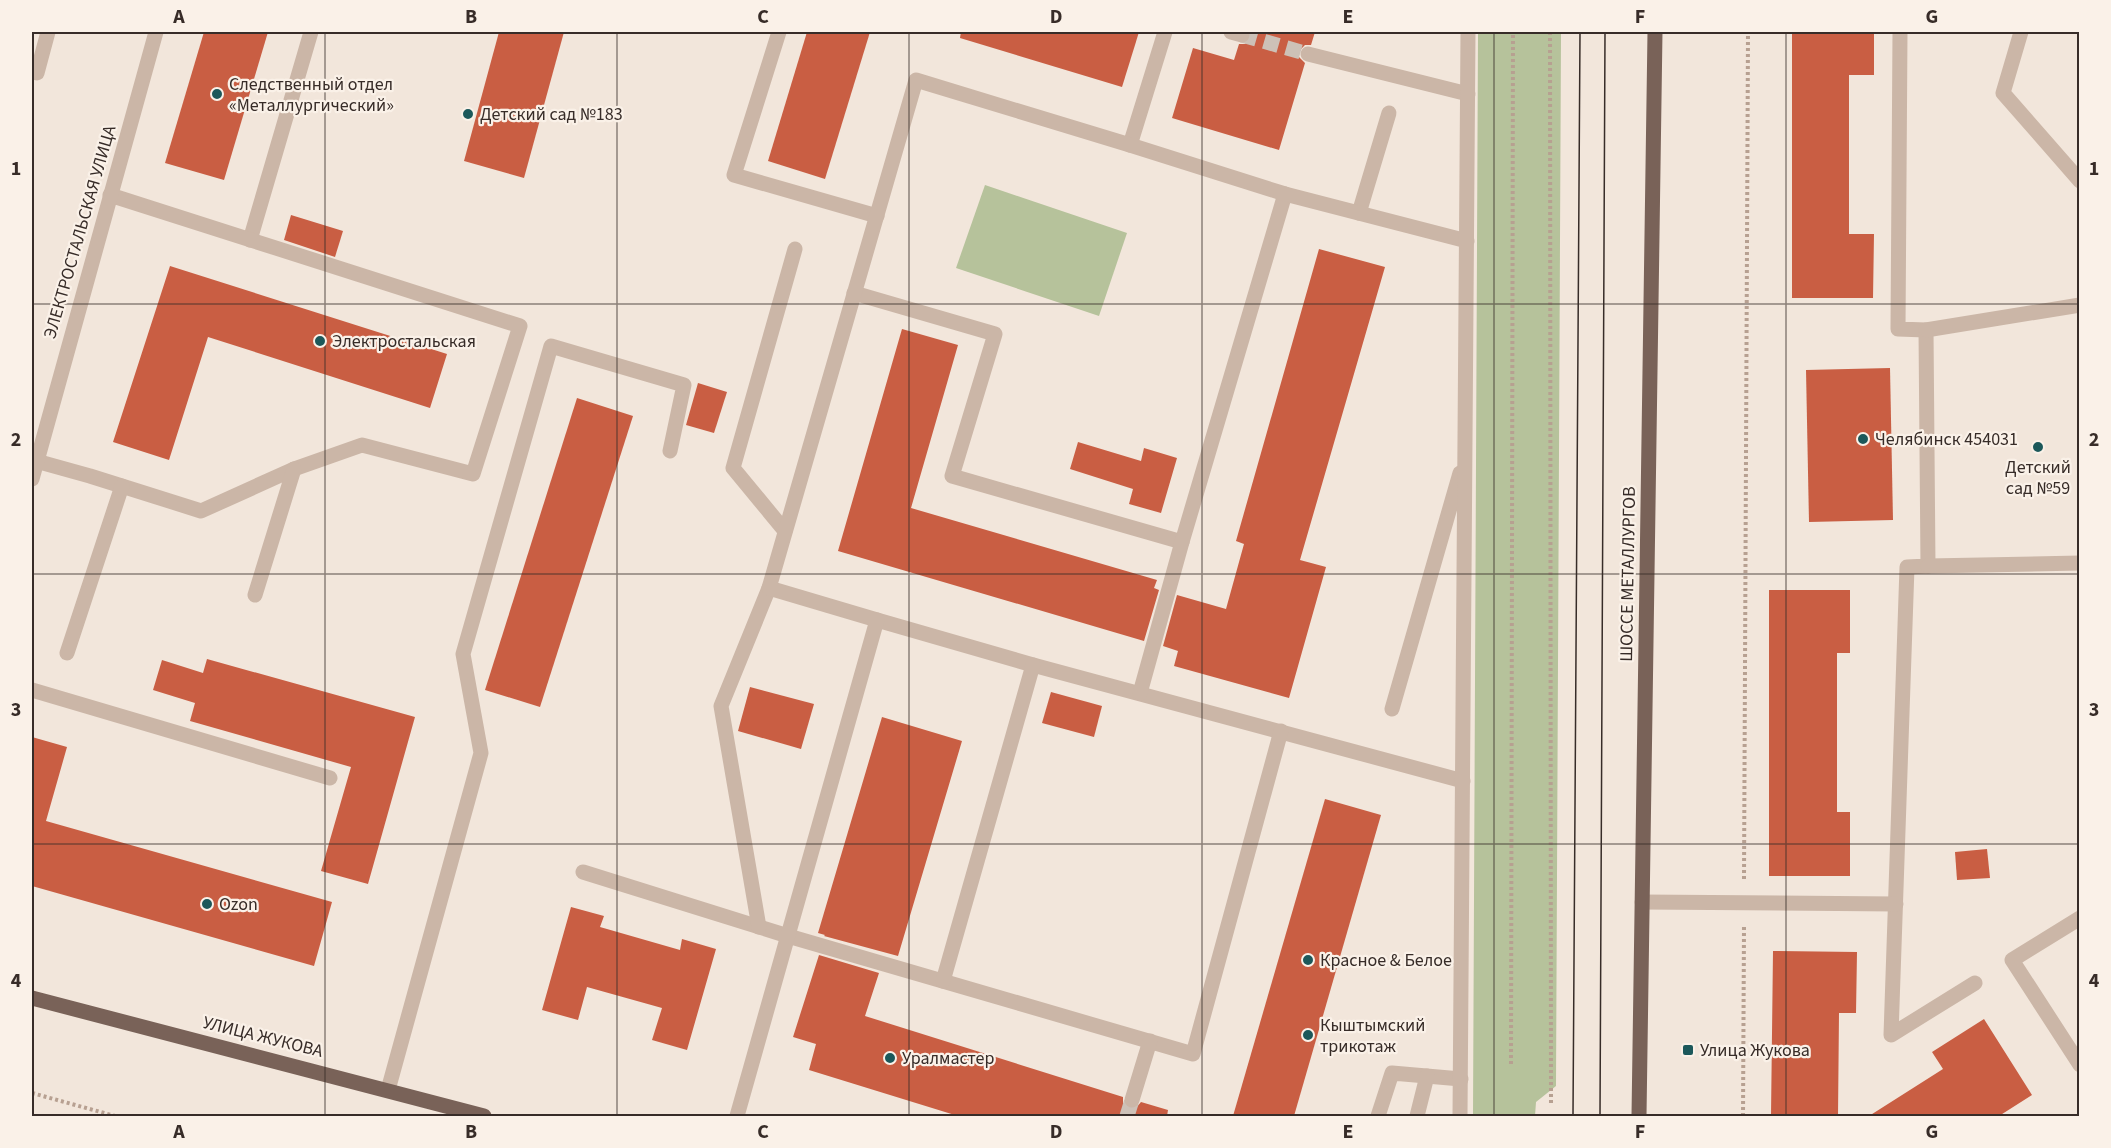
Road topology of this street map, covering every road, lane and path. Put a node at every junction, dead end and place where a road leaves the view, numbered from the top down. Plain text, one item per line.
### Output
1 (48, 32) edge
2 (156, 32) edge
3 (311, 32) edge
4 (779, 32) edge
5 (1165, 32) edge
6 (1468, 32) edge
7 (1513, 32) edge
8 (1550, 32) edge
9 (1655, 32) edge
10 (1748, 32) edge
11 (1900, 32) edge
12 (2021, 32) edge
13 (1308, 54) tunnel mouth
14 (32, 72) edge
15 (1468, 94) junction
16 (1389, 112) dead end
17 (1130, 144) junction
18 (2079, 181) edge
19 (1285, 194) junction
20 (110, 195) junction
21 (1359, 213) junction
22 (877, 216) junction
23 (250, 240) junction
24 (1467, 241) junction
25 (795, 249) dead end
26 (854, 293) junction
27 (2079, 305) edge
28 (1926, 330) junction
29 (670, 451) dead end
30 (1465, 454) junction
31 (36, 461) junction
32 (294, 470) junction
33 (32, 478) edge
34 (122, 486) junction
35 (785, 531) junction
36 (1182, 542) junction
37 (2079, 563) edge
38 (1928, 566) junction
39 (768, 588) junction
40 (255, 595) dead end
41 (877, 620) junction
42 (67, 653) dead end
43 (1033, 665) junction
44 (32, 690) edge
45 (1140, 693) junction
46 (1392, 709) dead end
47 (1281, 731) junction
48 (330, 778) dead end
49 (1463, 781) junction
50 (583, 872) dead end
51 (1642, 902) junction
52 (1744, 903) junction
53 (1896, 904) junction
54 (2079, 918) edge
55 (759, 927) junction
56 (788, 936) junction
57 (943, 981) junction
58 (1975, 983) dead end
59 (32, 998) edge
60 (1150, 1041) junction
61 (1511, 1064) dead end
62 (2079, 1065) edge
63 (1427, 1076) junction
64 (1461, 1079) junction
65 (388, 1090) junction
66 (32, 1093) edge
67 (1132, 1100) tunnel mouth
68 (1551, 1105) dead end
69 (115, 1116) edge
70 (484, 1116) edge
71 (737, 1116) edge
72 (1378, 1116) edge
73 (1417, 1116) edge
74 (1460, 1116) edge
75 (1639, 1116) edge
76 (1743, 1116) edge

1 - 14 street
2 - 20 street, ЭЛЕКТРОСТАЛЬСКАЯ УЛИЦА
3 - 23 street
4 - 22 street
5 - 17 street
6 - 15 street
7 - 61 path
8 - 68 path
9 - 51 main road, ШОССЕ МЕТАЛЛУРГОВ
10 - 52 path
11 - 28 street
12 - 18 street
13 - 15 street
15 - 24 street
16 - 21 street
17 - 19 street
17 - 22 street
19 - 21 street
19 - 36 street
20 - 23 street
20 - 31 street, ЭЛЕКТРОСТАЛЬСКАЯ УЛИЦА
21 - 24 street
22 - 26 street
23 - 32 street
24 - 30 street
25 - 35 street
26 - 35 street
26 - 36 street
27 - 28 street
28 - 38 street
29 - 65 street
30 - 46 street
30 - 49 street
31 - 33 street, ЭЛЕКТРОСТАЛЬСКАЯ УЛИЦА
31 - 34 street
32 - 34 street
32 - 40 street
34 - 42 street
35 - 39 street
36 - 45 street
37 - 38 street
38 - 53 street
39 - 41 street
39 - 55 street
41 - 43 street
41 - 56 street
43 - 45 street
43 - 57 street
44 - 48 street
45 - 47 street
47 - 49 street
47 - 60 street
49 - 64 street
50 - 55 street
51 - 52 street
51 - 75 main road, ШОССЕ МЕТАЛЛУРГОВ
52 - 53 street
52 - 76 path
53 - 58 street
54 - 62 street
55 - 56 street
56 - 57 street
56 - 71 street
57 - 60 street
59 - 65 main road, УЛИЦА ЖУКОВА
60 - 67 street
63 - 64 street
63 - 72 street
63 - 73 street
64 - 74 street
65 - 70 main road, УЛИЦА ЖУКОВА
66 - 69 path

